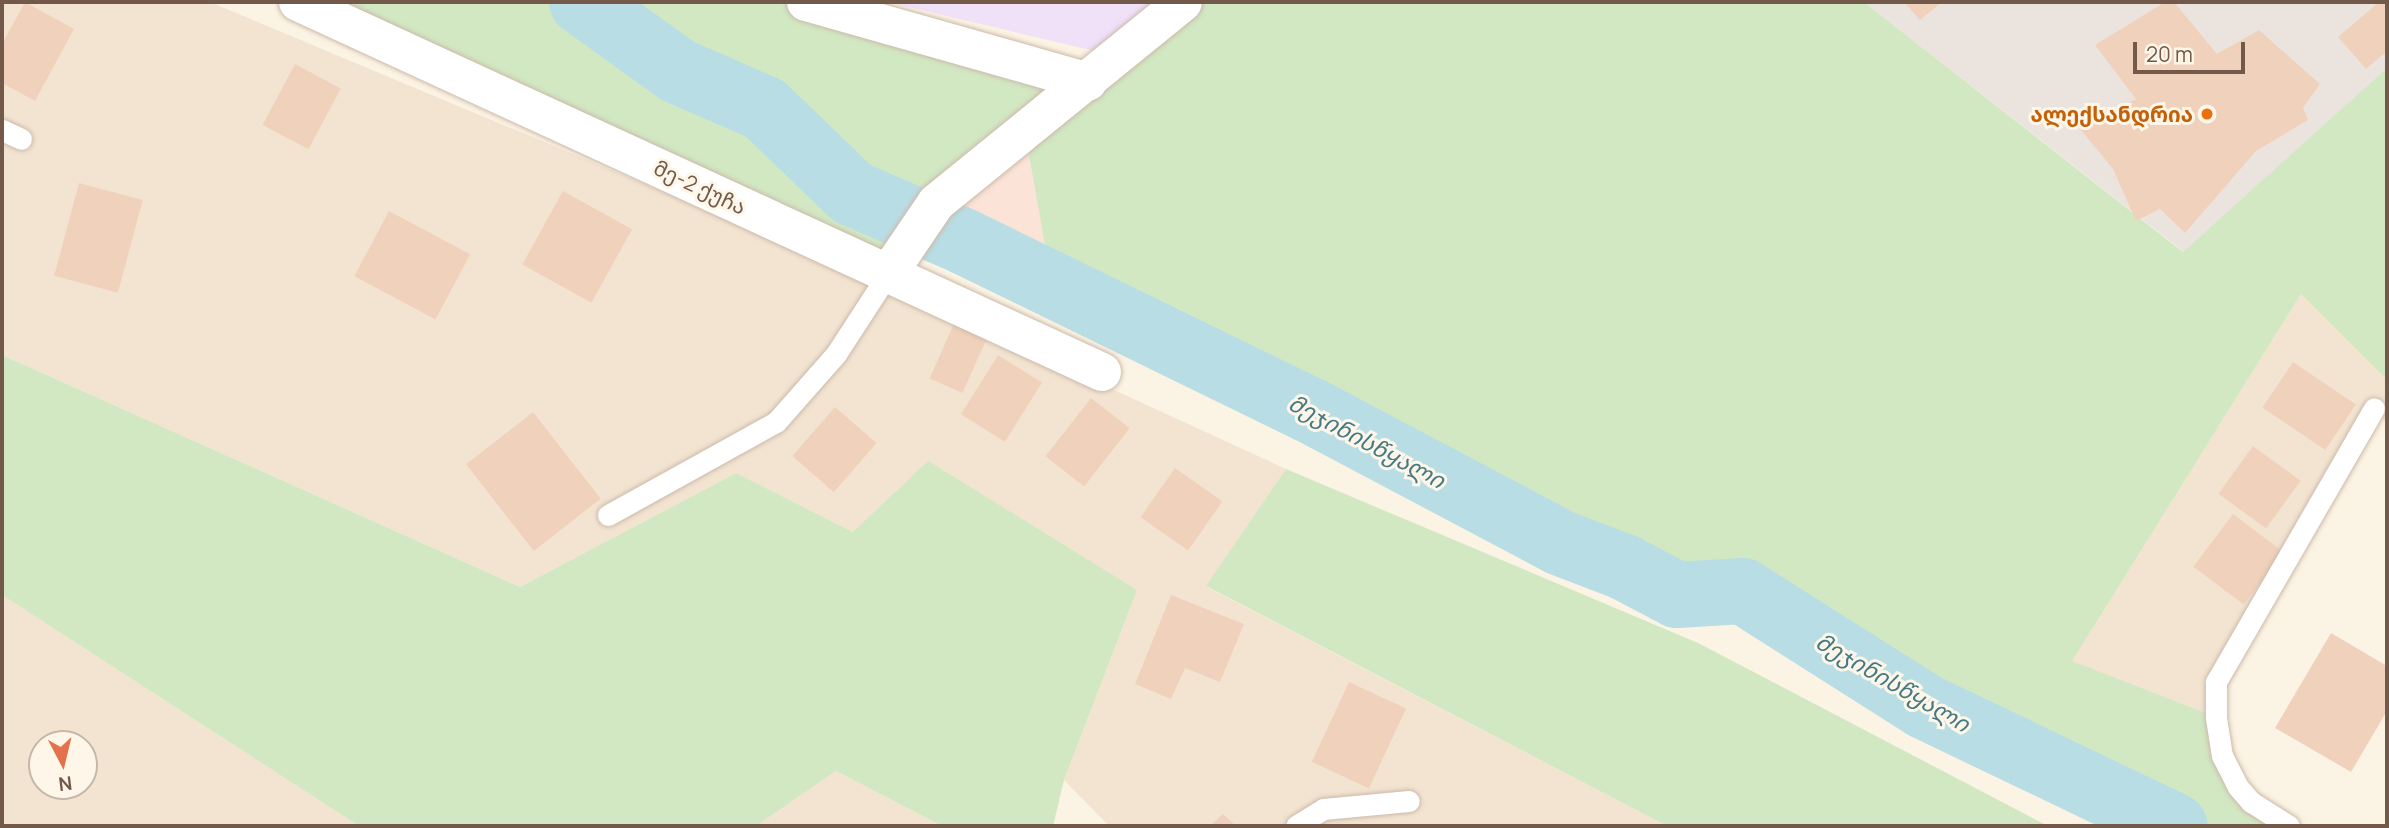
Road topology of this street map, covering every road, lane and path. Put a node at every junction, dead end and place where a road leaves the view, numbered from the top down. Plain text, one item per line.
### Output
1 (298, 2) edge
2 (806, 2) edge
3 (1183, 2) edge
4 (1088, 82) junction
5 (893, 267) junction
6 (1102, 372) dead end
7 (2374, 408) dead end
8 (608, 515) dead end
9 (1409, 801) dead end
10 (1296, 826) edge
11 (2289, 826) edge

1 - 5 street, მე-2 ქუჩა
2 - 4 street
3 - 4 street
4 - 5 street
5 - 6 street, მე-2 ქუჩა
5 - 8 lane
7 - 11 lane
9 - 10 lane

